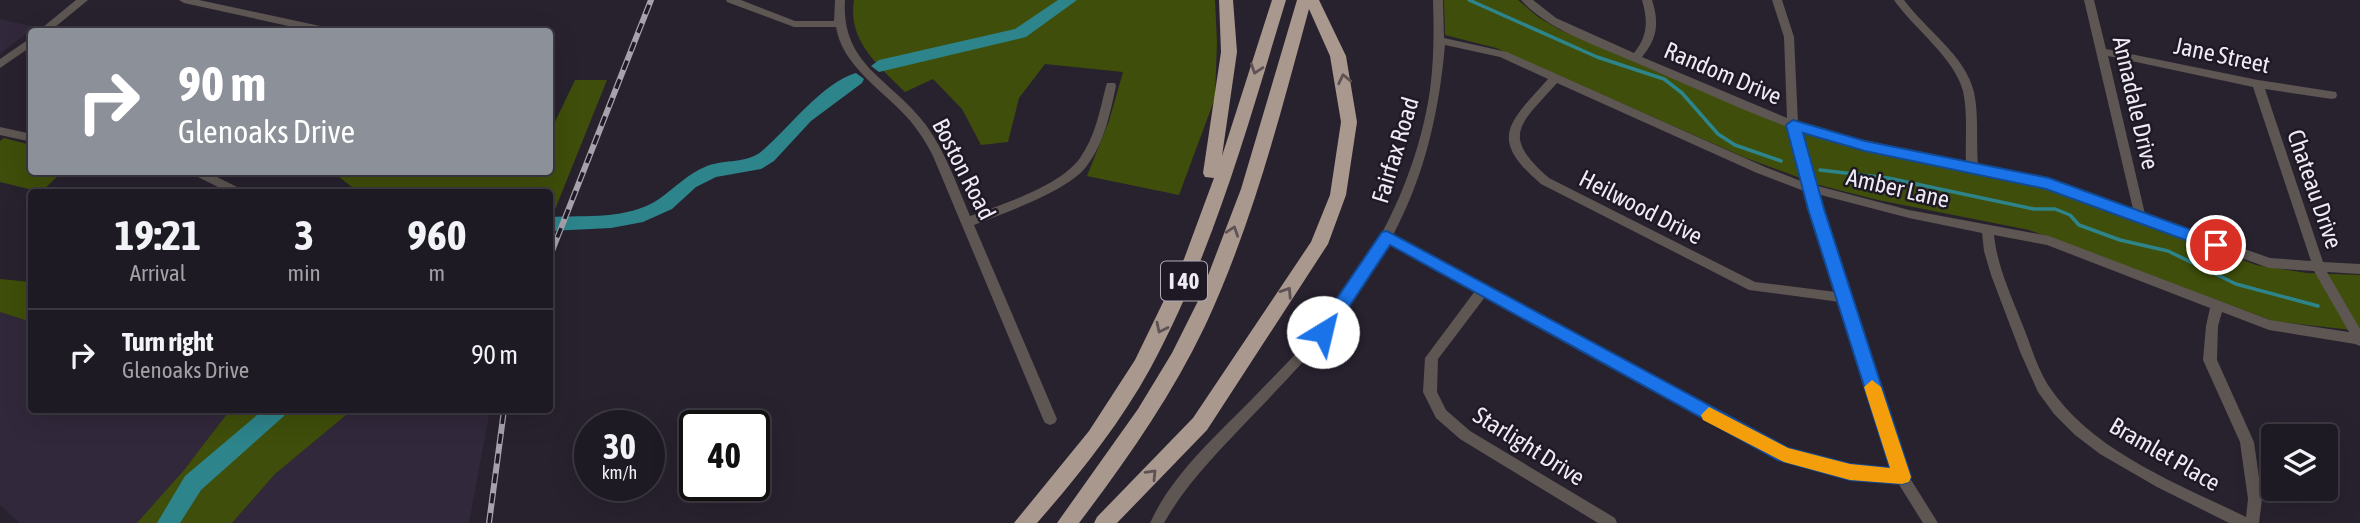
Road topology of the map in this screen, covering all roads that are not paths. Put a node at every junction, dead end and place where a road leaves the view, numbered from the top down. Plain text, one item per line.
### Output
1 (83, 0) edge
2 (184, 0) edge
3 (731, 0) edge
4 (840, 0) edge
5 (1226, 0) edge
6 (1304, 0) edge
7 (1312, 0) edge
8 (1438, 0) edge
9 (1526, 0) edge
10 (1647, 0) edge
11 (1777, 0) edge
12 (1899, 0) edge
13 (2089, 0) edge
14 (1278, 2) edge
15 (839, 23) junction
16 (47, 28) edge
17 (315, 28) edge
18 (1441, 41) junction
19 (28, 43) edge
20 (2104, 52) junction
21 (1636, 57) junction
22 (0, 64) edge
23 (1555, 78) junction
24 (2258, 84) junction
25 (1111, 86) dead end
26 (2332, 95) dead end
27 (1793, 125) junction
28 (0, 131) edge
29 (28, 137) edge
30 (1972, 167) junction
31 (204, 175) edge
32 (1809, 188) junction
33 (231, 189) edge
34 (2140, 216) junction
35 (968, 222) junction
36 (1988, 228) junction
37 (1387, 237) junction
38 (2319, 268) junction
39 (2360, 270) edge
40 (1185, 280) junction
41 (1483, 290) junction
42 (1844, 298) junction
43 (2217, 307) junction
44 (2359, 340) edge
45 (1050, 419) dead end
46 (1902, 477) junction
47 (1024, 523) edge
48 (1068, 523) edge
49 (1104, 523) edge
50 (1157, 523) edge
51 (1610, 523) edge
52 (1931, 523) edge
53 (2244, 523) edge
54 (2252, 523) edge

1 - 16 street
2 - 17 street
3 - 15 street
4 - 15 street
5 - 40 highway
48 -> 6 highway, I 40
49 -> 7 highway
8 - 18 street, Fairfax Road
9 - 21 street, Random Drive
10 - 21 street
11 - 27 street
12 - 30 street
13 - 20 street, Annadale Drive
14 -> 40 highway, I 40
15 - 35 street, Boston Road
18 - 23 street, Amber Lane
18 - 37 street, Fairfax Road
19 - 22 street
20 - 24 street, Jane Street
20 - 34 street, Annadale Drive
21 - 27 street, Random Drive
23 - 32 street, Amber Lane
23 - 42 street, Heilwood Drive
24 - 26 street, Jane Street
24 - 38 street, Chateau Drive
25 - 35 street
27 - 30 street, Random Drive
27 - 32 street
28 - 29 street
30 - 34 street, Random Drive
31 - 33 street
32 - 36 street, Amber Lane
32 - 42 street
34 - 38 street, Random Drive
35 - 45 street, Boston Road
36 - 43 street, Amber Lane
36 - 53 street, Bramlet Place
37 - 41 street
37 - 50 street, Fairfax Road
38 - 39 street, Random Drive
38 - 44 street, Chateau Drive
40 -> 47 highway, I 40
41 - 46 street
41 - 51 street, Starlight Drive
42 - 46 street
43 - 44 street, Amber Lane
43 - 54 street
46 - 52 street

